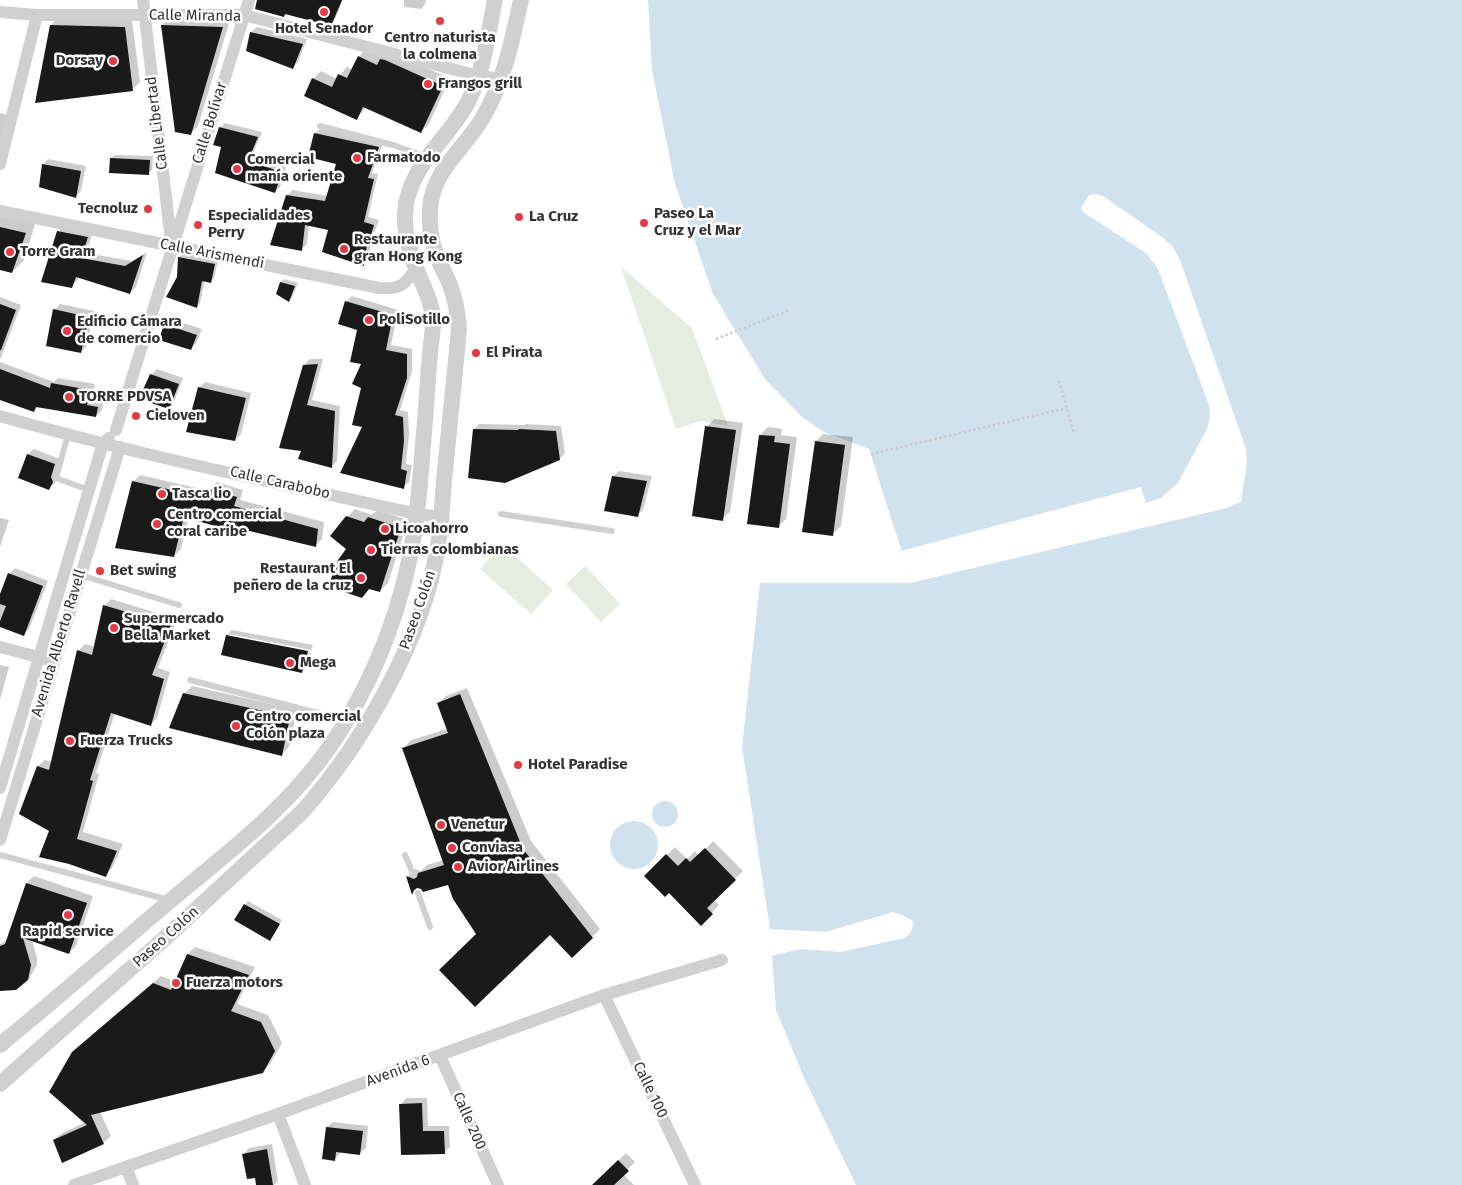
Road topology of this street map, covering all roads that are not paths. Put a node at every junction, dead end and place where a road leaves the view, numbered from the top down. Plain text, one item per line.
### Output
1 (143, 0) edge
2 (249, 0) edge
3 (495, 0) edge
4 (521, 0) edge
5 (0, 12) edge
6 (36, 15) junction
7 (144, 15) junction
8 (244, 15) junction
9 (479, 76) junction
10 (501, 79) junction
11 (320, 126) dead end
12 (426, 157) junction
13 (0, 164) edge
14 (0, 211) edge
15 (172, 246) junction
16 (416, 268) junction
17 (432, 311) junction
18 (458, 311) junction
19 (0, 416) edge
20 (116, 430) junction
21 (68, 435) junction
22 (103, 444) junction
23 (120, 447) junction
24 (89, 490) junction
25 (417, 514) junction
26 (501, 514) dead end
27 (441, 516) junction
28 (612, 531) dead end
29 (80, 575) junction
30 (180, 605) dead end
31 (0, 646) edge
32 (40, 657) junction
33 (54, 661) junction
34 (190, 680) dead end
35 (346, 720) junction
36 (330, 746) junction
37 (341, 762) junction
38 (0, 788) edge
39 (0, 840) edge
40 (0, 855) edge
41 (406, 855) dead end
42 (413, 874) dead end
43 (418, 893) dead end
44 (170, 901) junction
45 (430, 927) dead end
46 (722, 960) dead end
47 (604, 995) junction
48 (3, 1040) edge
49 (440, 1056) junction
50 (0, 1084) edge
51 (278, 1114) junction
52 (126, 1167) junction
53 (74, 1185) edge
54 (133, 1185) edge
55 (305, 1185) edge
56 (498, 1185) edge
57 (695, 1185) edge

1 - 7 street, Calle Libertad
2 - 8 street, Calle Bolívar
3 - 9 street, Paseo Colón
4 - 10 street, Paseo Colón
5 - 6 street, Calle Miranda
6 - 7 street, Calle Miranda
6 - 13 street
7 - 8 street, Calle Miranda
7 - 15 street, Calle Libertad
8 - 9 street, Calle Miranda
8 - 15 street, Calle Bolívar
9 - 10 street, Calle Miranda
9 - 12 street, Paseo Colón
10 - 18 street, Paseo Colón
11 - 12 lane
12 - 16 street, Paseo Colón
14 - 15 street, Calle Arismendi
15 - 16 street, Calle Arismendi
15 - 20 street
16 - 17 street, Paseo Colón
17 - 18 street
17 - 25 street, Paseo Colón
18 - 27 street, Paseo Colón
19 - 21 street, Calle Carabobo
20 - 22 street
20 - 23 street
21 - 22 street, Calle Carabobo
21 - 24 lane
22 - 23 street, Calle Carabobo
22 - 24 street, Avenida Alberto Ravell
23 - 25 street, Calle Carabobo
23 - 29 street, Avenida Alberto Ravell
24 - 32 street, Avenida Alberto Ravell
25 - 27 street, Calle Carabobo
25 - 35 street, Paseo Colón
26 - 28 lane
27 - 37 street, Paseo Colón
29 - 30 lane
29 - 33 street, Avenida Alberto Ravell
31 - 32 street
32 - 33 street
32 - 38 street, Avenida Alberto Ravell
33 - 39 street, Avenida Alberto Ravell
34 - 35 lane
35 - 36 street, Paseo Colón
36 - 37 lane
36 - 44 street, Paseo Colón
37 - 50 street, Paseo Colón
40 - 44 lane
41 - 42 lane
43 - 45 lane
44 - 48 street, Paseo Colón
46 - 47 street, Avenida 6
47 - 49 street, Avenida 6
47 - 57 street, Calle 100
49 - 51 street, Avenida 6
49 - 56 street, Calle 200
51 - 52 street, Avenida 6
51 - 55 street
52 - 53 street, Avenida 6
52 - 54 street

